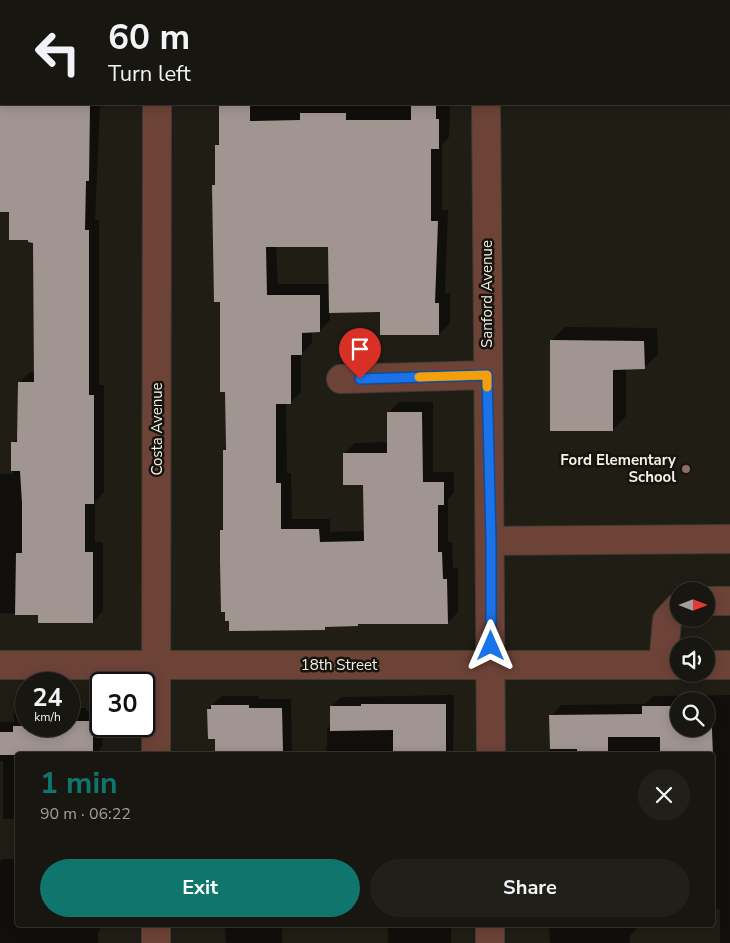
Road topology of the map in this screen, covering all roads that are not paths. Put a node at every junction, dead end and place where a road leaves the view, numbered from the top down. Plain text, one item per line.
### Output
1 (157, 105) edge
2 (486, 105) edge
3 (487, 375) junction
4 (341, 379) dead end
5 (730, 539) edge
6 (491, 541) junction
7 (715, 601) edge
8 (730, 601) edge
9 (670, 617) edge
10 (670, 654) edge
11 (491, 664) junction
12 (0, 665) edge
13 (670, 665) edge
14 (715, 665) edge
15 (730, 665) edge
16 (156, 666) junction
17 (156, 752) edge
18 (490, 752) edge
19 (156, 927) edge
20 (490, 927) edge
21 (156, 943) edge
22 (490, 943) edge

1 - 16 street, Costa Avenue
2 - 3 street, Sanford Avenue
3 - 4 street
3 - 6 street, Sanford Avenue
5 - 6 street
6 - 11 street, Sanford Avenue
7 - 8 street
9 - 10 street
11 - 13 street, 18th Street
11 - 16 street, 18th Street
11 - 18 street, Sanford Avenue
12 - 16 street, 18th Street
14 - 15 street
16 - 17 street, Costa Avenue
19 - 21 street
20 - 22 street

